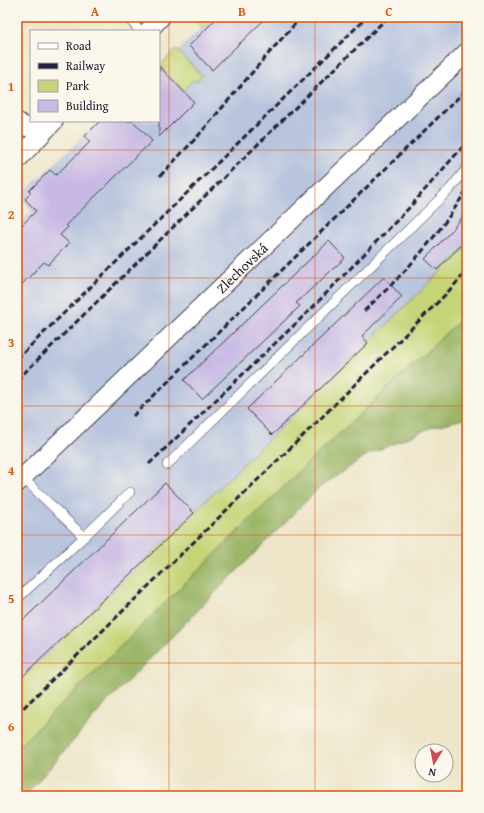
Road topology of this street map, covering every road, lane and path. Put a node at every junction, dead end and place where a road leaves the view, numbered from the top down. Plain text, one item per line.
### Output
1 (20, 17) edge
2 (127, 17) edge
3 (161, 17) edge
4 (17, 20) edge
5 (139, 30) edge
6 (149, 30) edge
7 (467, 52) edge
8 (18, 124) edge
9 (51, 124) edge
10 (17, 160) edge
11 (467, 168) edge
12 (167, 465) dead end
13 (20, 481) edge
14 (130, 492) dead end
15 (84, 537) junction
16 (17, 599) edge

1 - 4 lane
2 - 5 lane
3 - 6 street
7 - 13 street, Zlechovská
8 - 9 street
9 - 10 street
11 - 12 lane
13 - 15 lane
14 - 15 lane
15 - 16 lane

